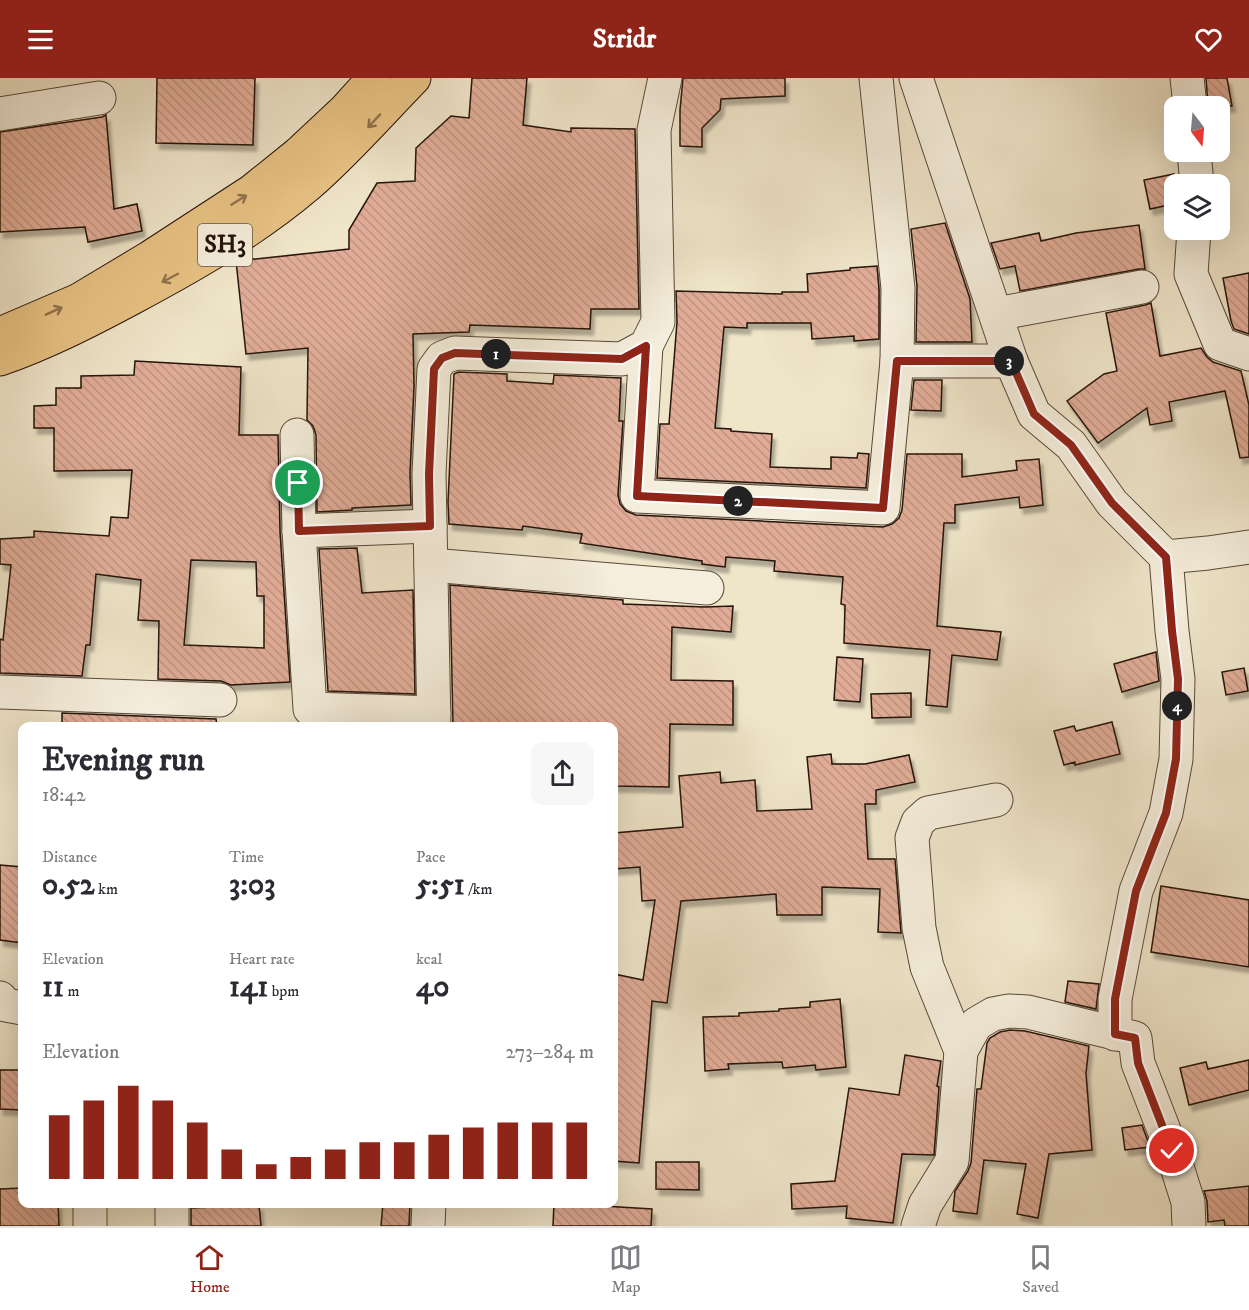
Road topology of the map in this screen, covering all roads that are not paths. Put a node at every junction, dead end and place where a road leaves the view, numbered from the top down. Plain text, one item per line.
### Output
1 (374, 78) edge
2 (414, 78) edge
3 (665, 78) edge
4 (876, 78) edge
5 (916, 78) edge
6 (1187, 78) edge
7 (1189, 96) edge
8 (99, 98) dead end
9 (0, 114) edge
10 (1193, 240) edge
11 (1142, 287) dead end
12 (996, 314) junction
13 (0, 334) edge
14 (646, 346) junction
15 (1249, 354) edge
16 (0, 359) edge
17 (897, 361) junction
18 (1011, 361) junction
19 (297, 435) dead end
20 (430, 526) junction
21 (299, 531) junction
22 (1249, 547) edge
23 (1166, 557) junction
24 (431, 565) junction
25 (707, 588) dead end
26 (0, 692) edge
27 (220, 699) dead end
28 (434, 720) edge
29 (996, 800) dead end
30 (0, 998) edge
31 (18, 1007) edge
32 (1115, 1034) junction
33 (961, 1051) junction
34 (90, 1208) edge
35 (172, 1208) edge
36 (429, 1208) edge
37 (90, 1226) edge
38 (172, 1226) edge
39 (428, 1226) edge
40 (918, 1226) edge
41 (1189, 1226) edge

13 -> 1 main road, SH3
2 -> 16 main road, SH3
3 - 14 street
4 - 17 street
5 - 12 street
6 - 7 street
8 - 9 street
10 - 15 street
11 - 12 street
12 - 18 street
14 - 17 street
14 - 20 street
17 - 18 street
18 - 23 street
19 - 21 street
20 - 21 street
20 - 24 street
21 - 28 street
22 - 23 street
23 - 32 street
24 - 25 street
24 - 28 street
26 - 27 street
29 - 33 street
30 - 31 street
32 - 33 street
32 - 41 street
33 - 40 street
34 - 37 street
35 - 38 street
36 - 39 street

